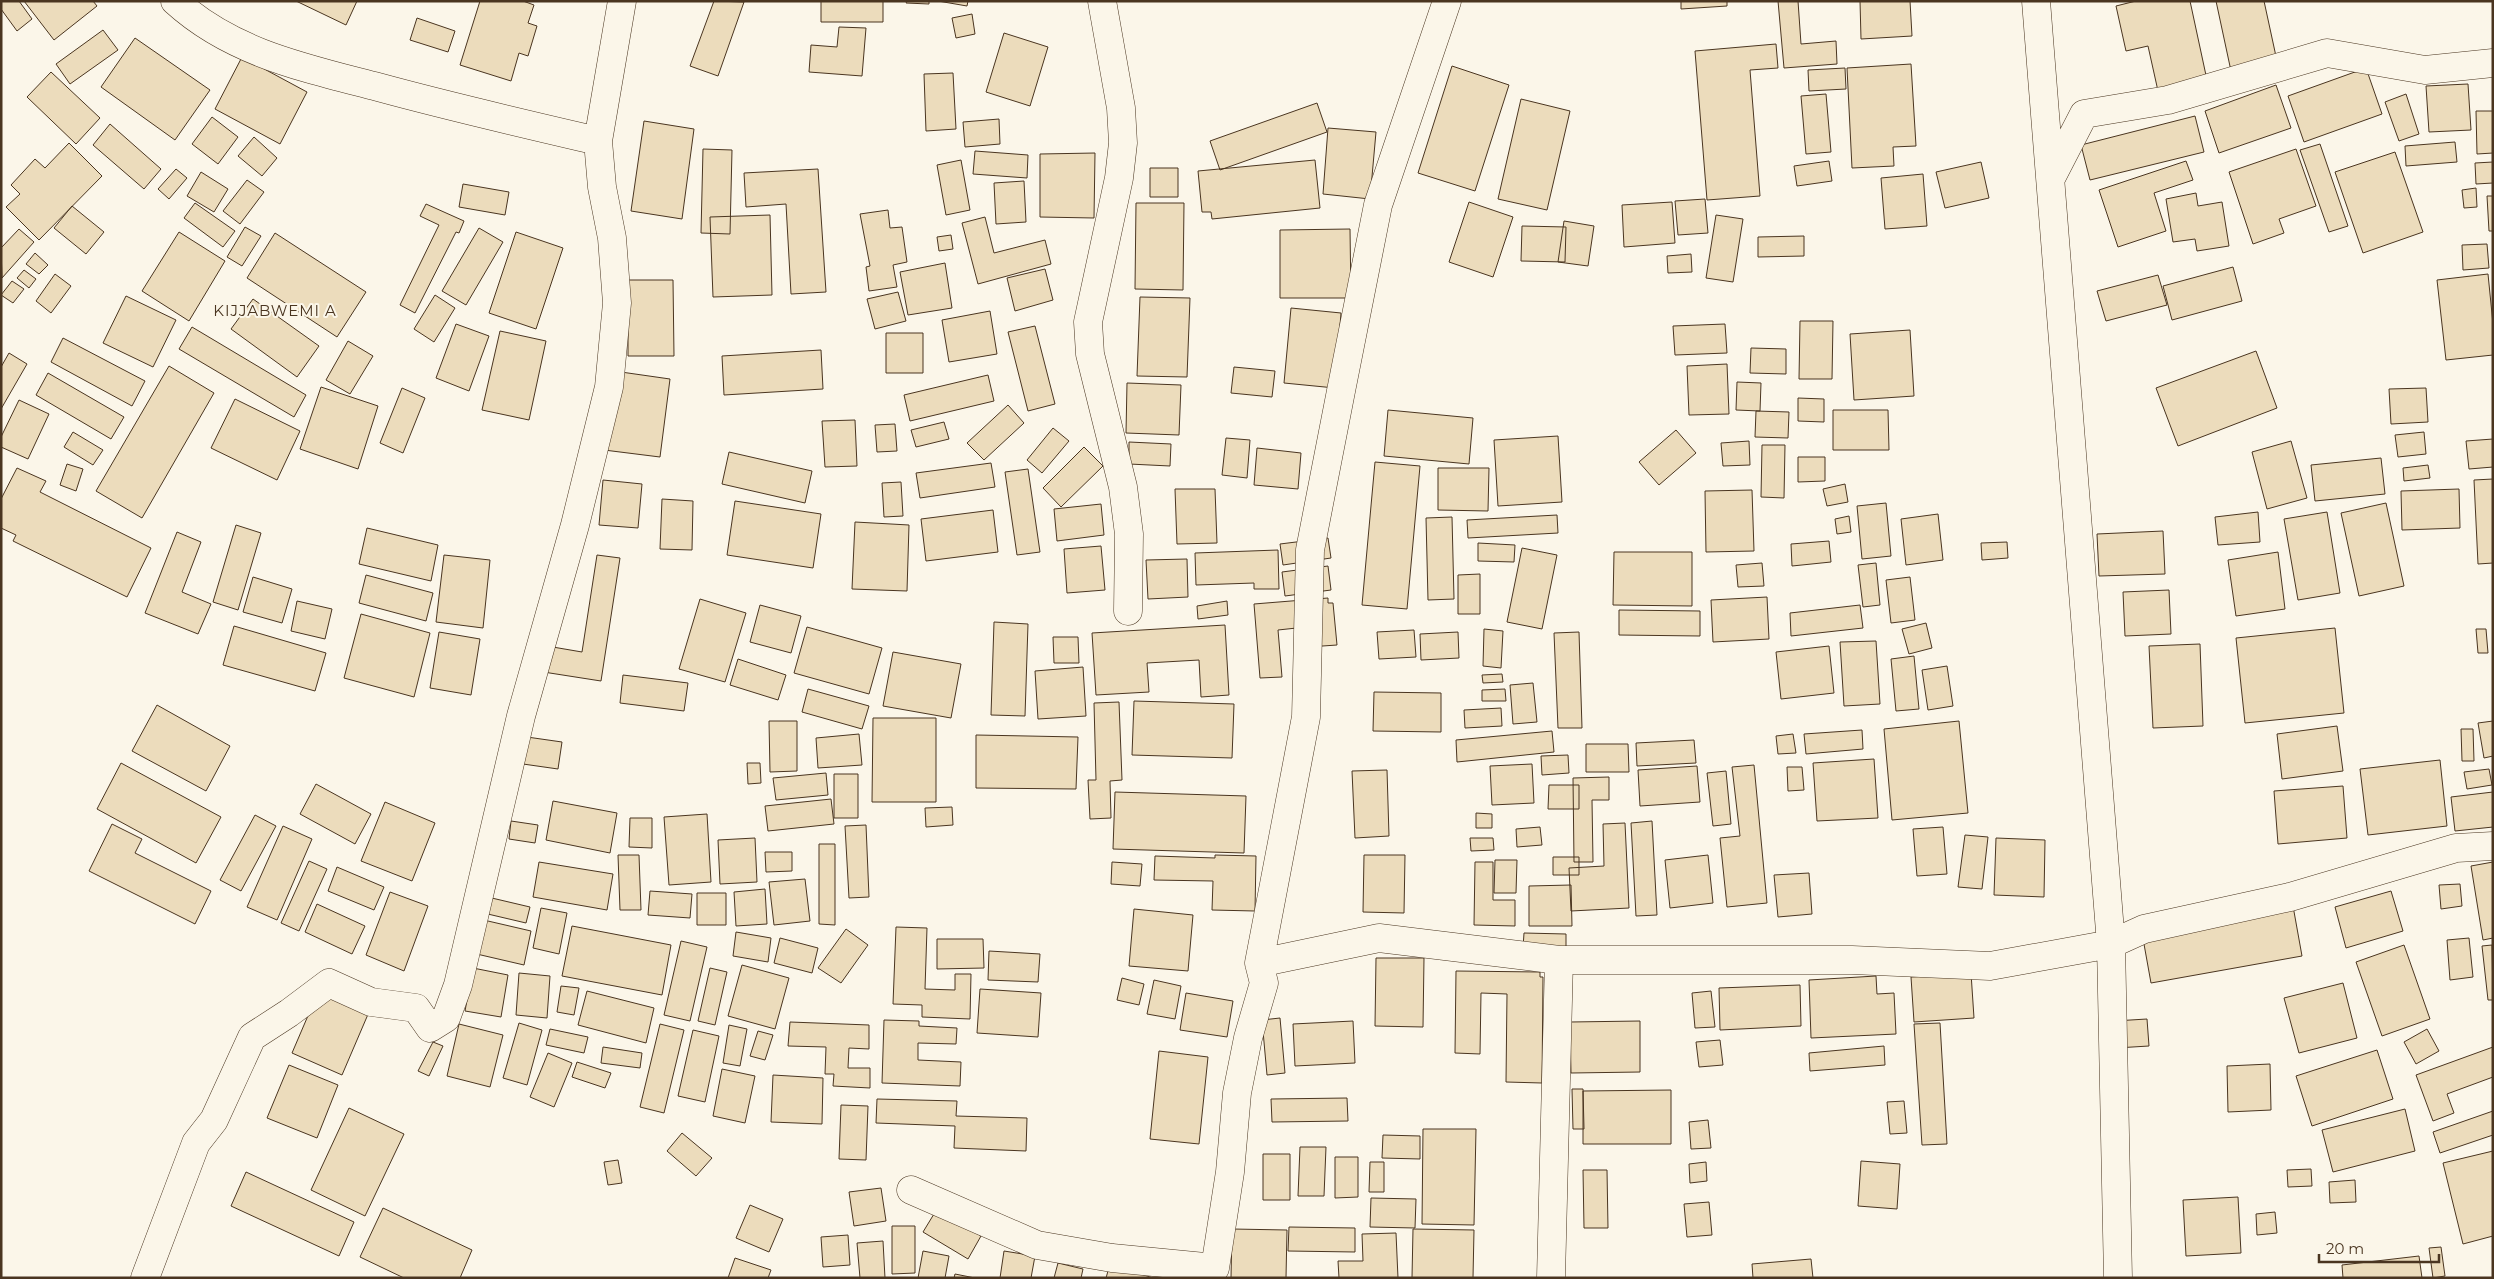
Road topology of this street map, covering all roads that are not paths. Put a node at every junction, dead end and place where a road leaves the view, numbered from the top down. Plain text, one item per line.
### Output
1 (175, 1) edge
2 (622, 1) edge
3 (1102, 1) edge
4 (1447, 1) edge
5 (2036, 1) edge
6 (2493, 63) edge
7 (598, 141) junction
8 (2051, 178) junction
9 (1128, 611) dead end
10 (2493, 846) edge
11 (2111, 944) junction
12 (1559, 960) junction
13 (1259, 963) junction
14 (911, 1190) dead end
15 (1214, 1273) edge
16 (145, 1278) edge
17 (1552, 1278) edge
18 (2118, 1278) edge

1 - 7 street
2 - 7 street
3 - 9 street
4 - 13 street
5 - 8 street
6 - 8 street
7 - 16 street
8 - 11 street
10 - 11 street
11 - 12 street
11 - 18 street
12 - 13 street
12 - 17 street
13 - 15 street
14 - 15 street

